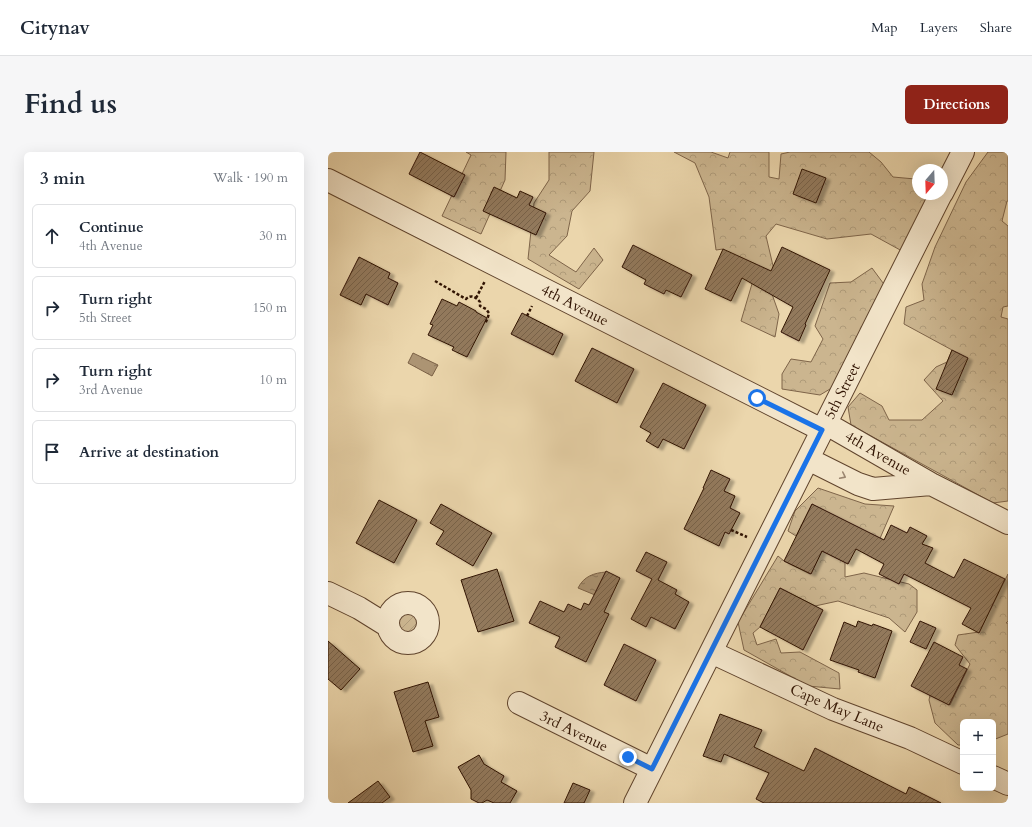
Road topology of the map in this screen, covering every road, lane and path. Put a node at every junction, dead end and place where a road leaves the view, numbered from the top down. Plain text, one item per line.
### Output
1 (963, 152) edge
2 (328, 180) edge
3 (948, 181) edge
4 (938, 200) edge
5 (435, 281) dead end
6 (485, 324) dead end
7 (824, 427) junction
8 (808, 459) junction
9 (931, 484) junction
10 (1008, 523) edge
11 (328, 593) edge
12 (388, 626) dead end
13 (711, 652) junction
14 (518, 703) dead end
15 (960, 762) edge
16 (652, 769) junction
17 (996, 778) edge
18 (1008, 784) edge
19 (635, 803) edge

1 - 3 street, 5th Street
2 - 7 street, 4th Avenue
4 - 7 street, 5th Street
5 - 6 path
7 - 8 street, 5th Street
7 - 9 street, 4th Avenue
8 -> 9 street, 4th Avenue
8 - 13 street, 5th Street
9 - 10 street, 4th Avenue
11 - 12 street
13 - 15 street, Cape May Lane
13 - 16 street, 5th Street
14 - 16 street, 3rd Avenue
16 - 19 street, 5th Street
17 - 18 street

